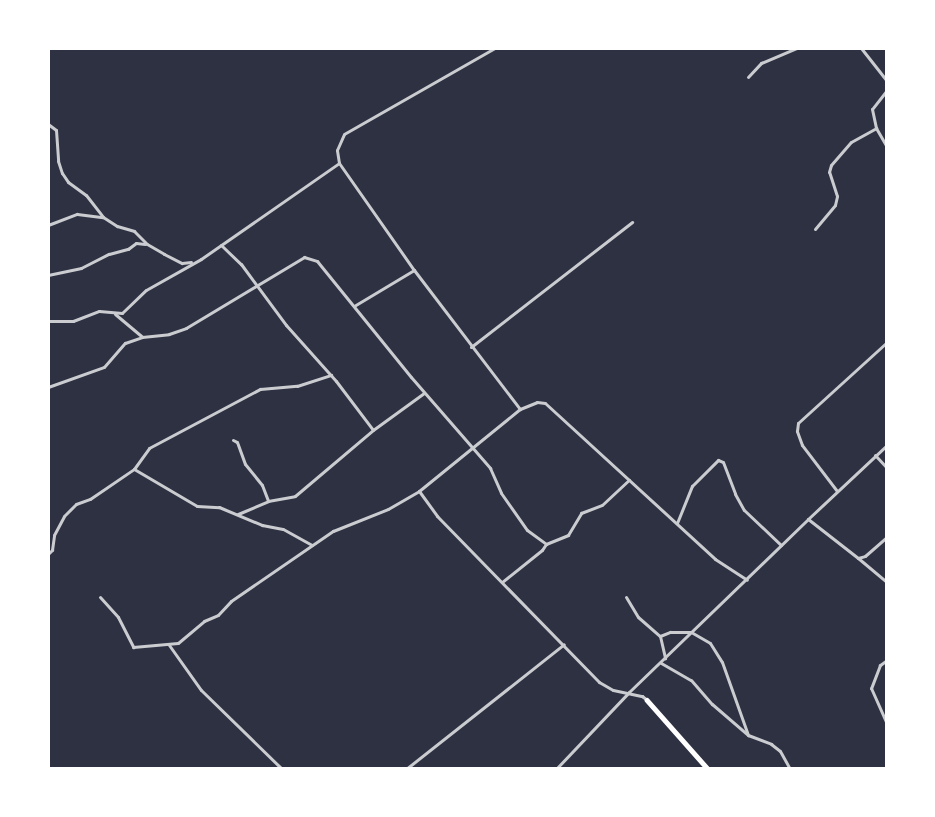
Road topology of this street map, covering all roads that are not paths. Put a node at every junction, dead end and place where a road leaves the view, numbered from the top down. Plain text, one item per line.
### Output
1 (495, 48) edge
2 (797, 48) edge
3 (861, 48) edge
4 (748, 77) dead end
5 (887, 81) edge
6 (887, 90) edge
7 (48, 124) edge
8 (876, 128) junction
9 (887, 147) edge
10 (339, 163) junction
11 (103, 217) junction
12 (632, 222) dead end
13 (48, 225) edge
14 (815, 229) dead end
15 (147, 244) junction
16 (221, 245) junction
17 (194, 262) junction
18 (414, 270) junction
19 (48, 274) edge
20 (256, 285) junction
21 (354, 306) junction
22 (115, 314) junction
23 (48, 321) edge
24 (142, 337) junction
25 (887, 342) edge
26 (471, 347) junction
27 (331, 375) junction
28 (48, 387) edge
29 (424, 393) junction
30 (520, 410) junction
31 (373, 430) junction
32 (233, 440) dead end
33 (887, 445) edge
34 (472, 448) junction
35 (875, 455) junction
36 (887, 468) edge
37 (134, 469) junction
38 (629, 480) junction
39 (419, 491) junction
40 (837, 491) junction
41 (268, 501) junction
42 (238, 514) junction
43 (808, 519) junction
44 (677, 523) junction
45 (887, 537) edge
46 (546, 544) junction
47 (781, 544) junction
48 (312, 545) junction
49 (48, 554) edge
50 (858, 558) junction
51 (747, 580) junction
52 (502, 582) junction
53 (887, 582) edge
54 (100, 597) dead end
55 (626, 597) dead end
56 (691, 632) junction
57 (660, 636) junction
58 (564, 644) junction
59 (169, 645) junction
60 (666, 658) junction
61 (887, 660) edge
62 (661, 663) junction
63 (629, 692) junction
64 (647, 700) joint
65 (887, 724) edge
66 (748, 735) junction
67 (282, 769) edge
68 (406, 769) edge
69 (556, 769) edge
70 (708, 769) edge
71 (790, 769) edge

1 - 10 street
2 - 4 street
3 - 5 street
6 - 8 street
7 - 11 street
8 - 9 street
8 - 14 street
10 - 16 street
10 - 18 street
11 - 13 street
11 - 15 street
12 - 26 street
15 - 17 street
15 - 19 street
16 - 17 street
16 - 20 street
17 - 22 street
18 - 21 street
18 - 26 street
20 - 21 street
20 - 24 street
20 - 27 street
21 - 29 street
22 - 23 street
22 - 24 street
24 - 28 street
25 - 40 street
26 - 30 street
27 - 31 street
27 - 37 street
29 - 31 street
29 - 34 street
30 - 34 street
30 - 38 street
31 - 41 street
32 - 41 street
33 - 35 street
34 - 39 street
34 - 46 street
35 - 36 street
35 - 40 street
37 - 42 street
37 - 49 street
38 - 44 street
38 - 46 street
39 - 48 street
39 - 52 street
40 - 43 street
41 - 42 street
42 - 48 street
43 - 47 street
43 - 50 street
44 - 47 street
44 - 51 street
45 - 50 street
46 - 52 street
47 - 51 street
48 - 59 street
50 - 53 street
51 - 56 street
52 - 58 street
54 - 59 street
55 - 57 street
56 - 57 street
56 - 60 street
56 - 66 street
57 - 60 street
58 - 63 street
58 - 68 street
59 - 67 street
60 - 62 street
61 - 65 street
62 - 63 street
62 - 66 street
63 - 64 street
63 - 69 street
64 - 70 main road
66 - 71 street

